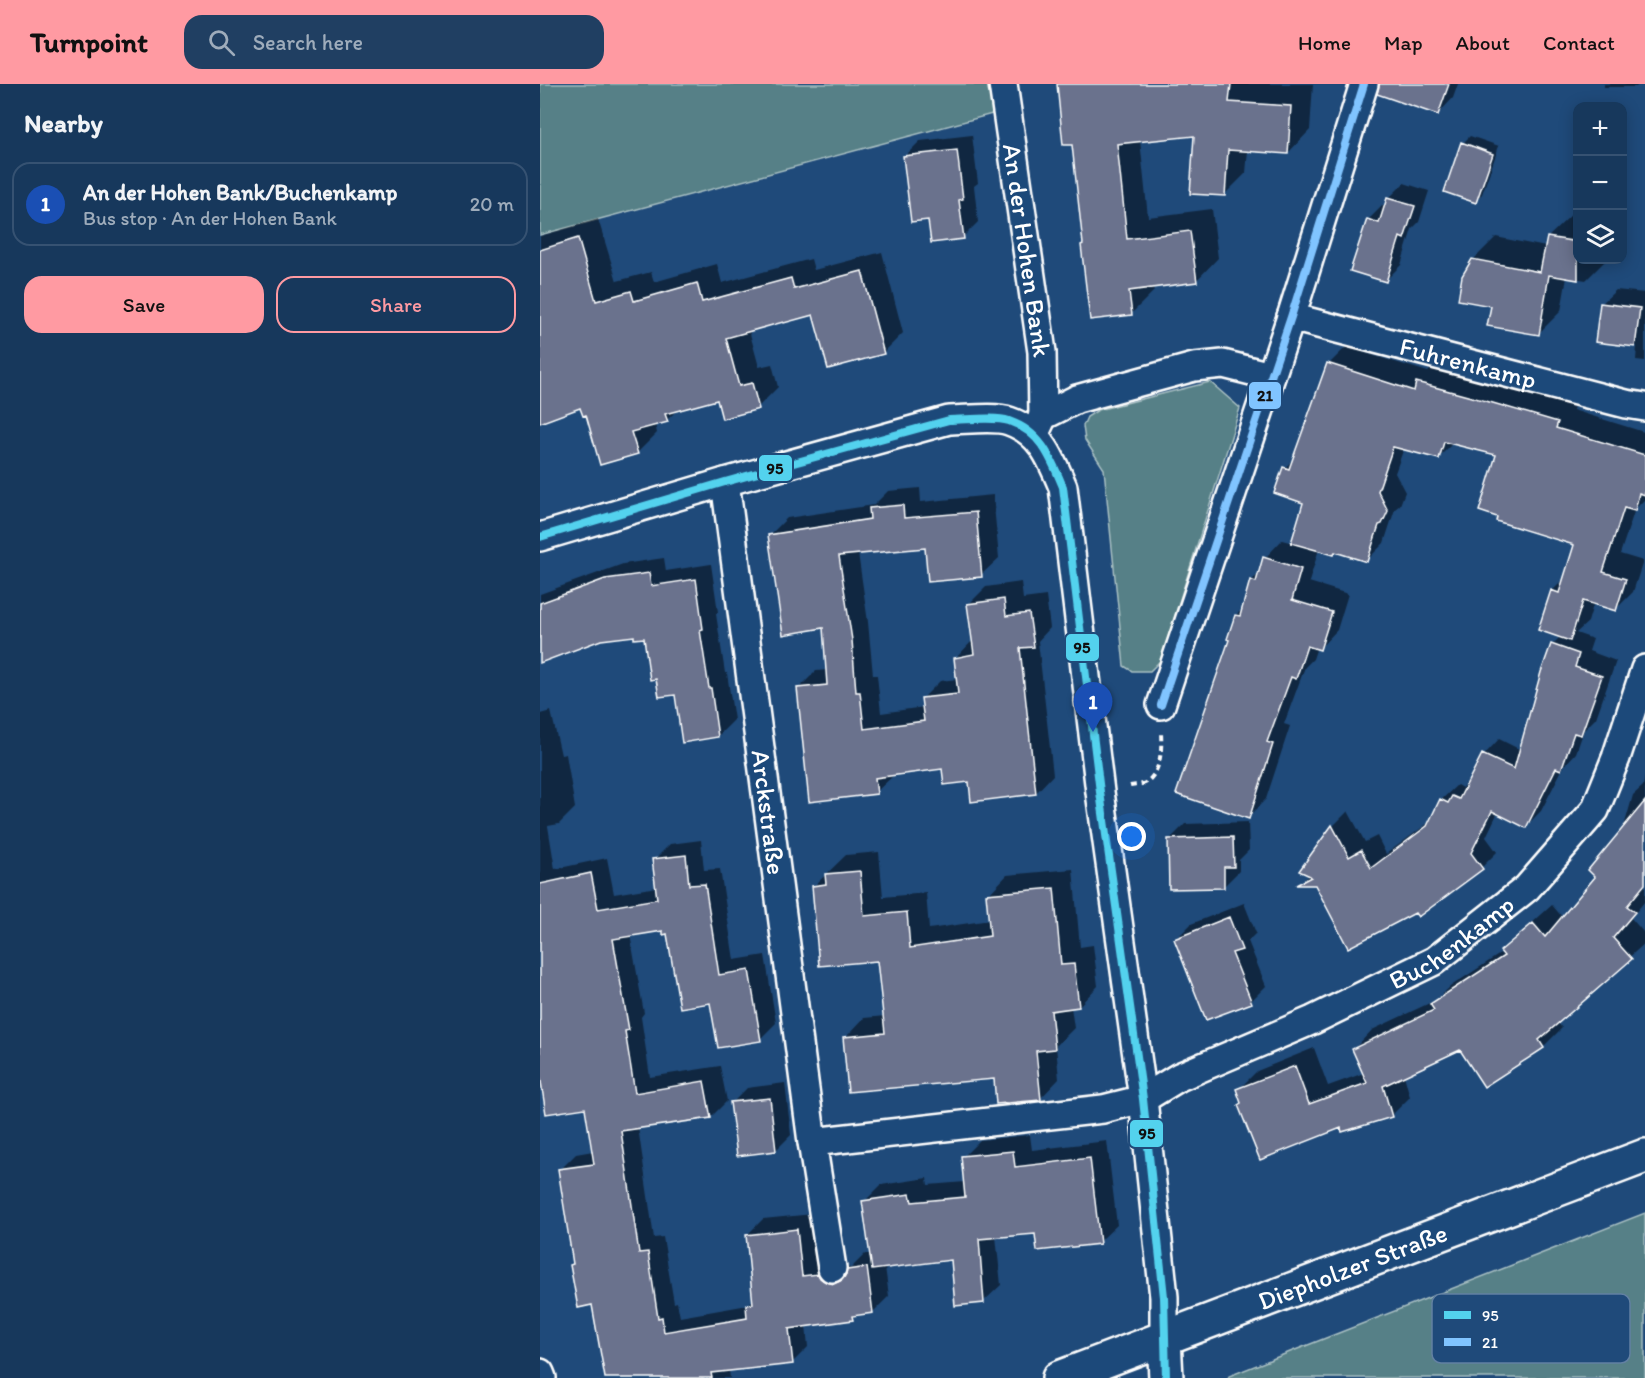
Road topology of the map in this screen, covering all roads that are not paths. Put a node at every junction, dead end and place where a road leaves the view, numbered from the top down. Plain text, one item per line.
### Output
1 (1003, 84) edge
2 (1364, 84) edge
3 (1291, 316) junction
4 (1271, 376) junction
5 (1645, 407) edge
6 (1039, 425) junction
7 (725, 482) junction
8 (540, 537) edge
9 (1645, 669) edge
10 (1161, 705) road end
11 (1143, 1099) junction
12 (813, 1142) junction
13 (1645, 1156) edge
14 (832, 1268) dead end
15 (1164, 1340) junction
16 (540, 1373) edge
17 (542, 1378) edge
18 (1059, 1378) edge
19 (1166, 1378) edge

1 - 6 street, An der Hohen Bank
2 - 3 street
3 - 4 street
3 - 5 street, Fuhrenkamp
4 - 6 street
4 - 10 street
6 - 7 street
6 - 11 street
7 - 8 street
7 - 12 street, Arckstraße
9 - 11 street, Buchenkamp
11 - 12 street
11 - 15 street
12 - 14 street, Arckstraße
13 - 15 main road, Diepholzer Straße
15 - 18 main road, Diepholzer Straße
15 - 19 main road
16 - 17 street

